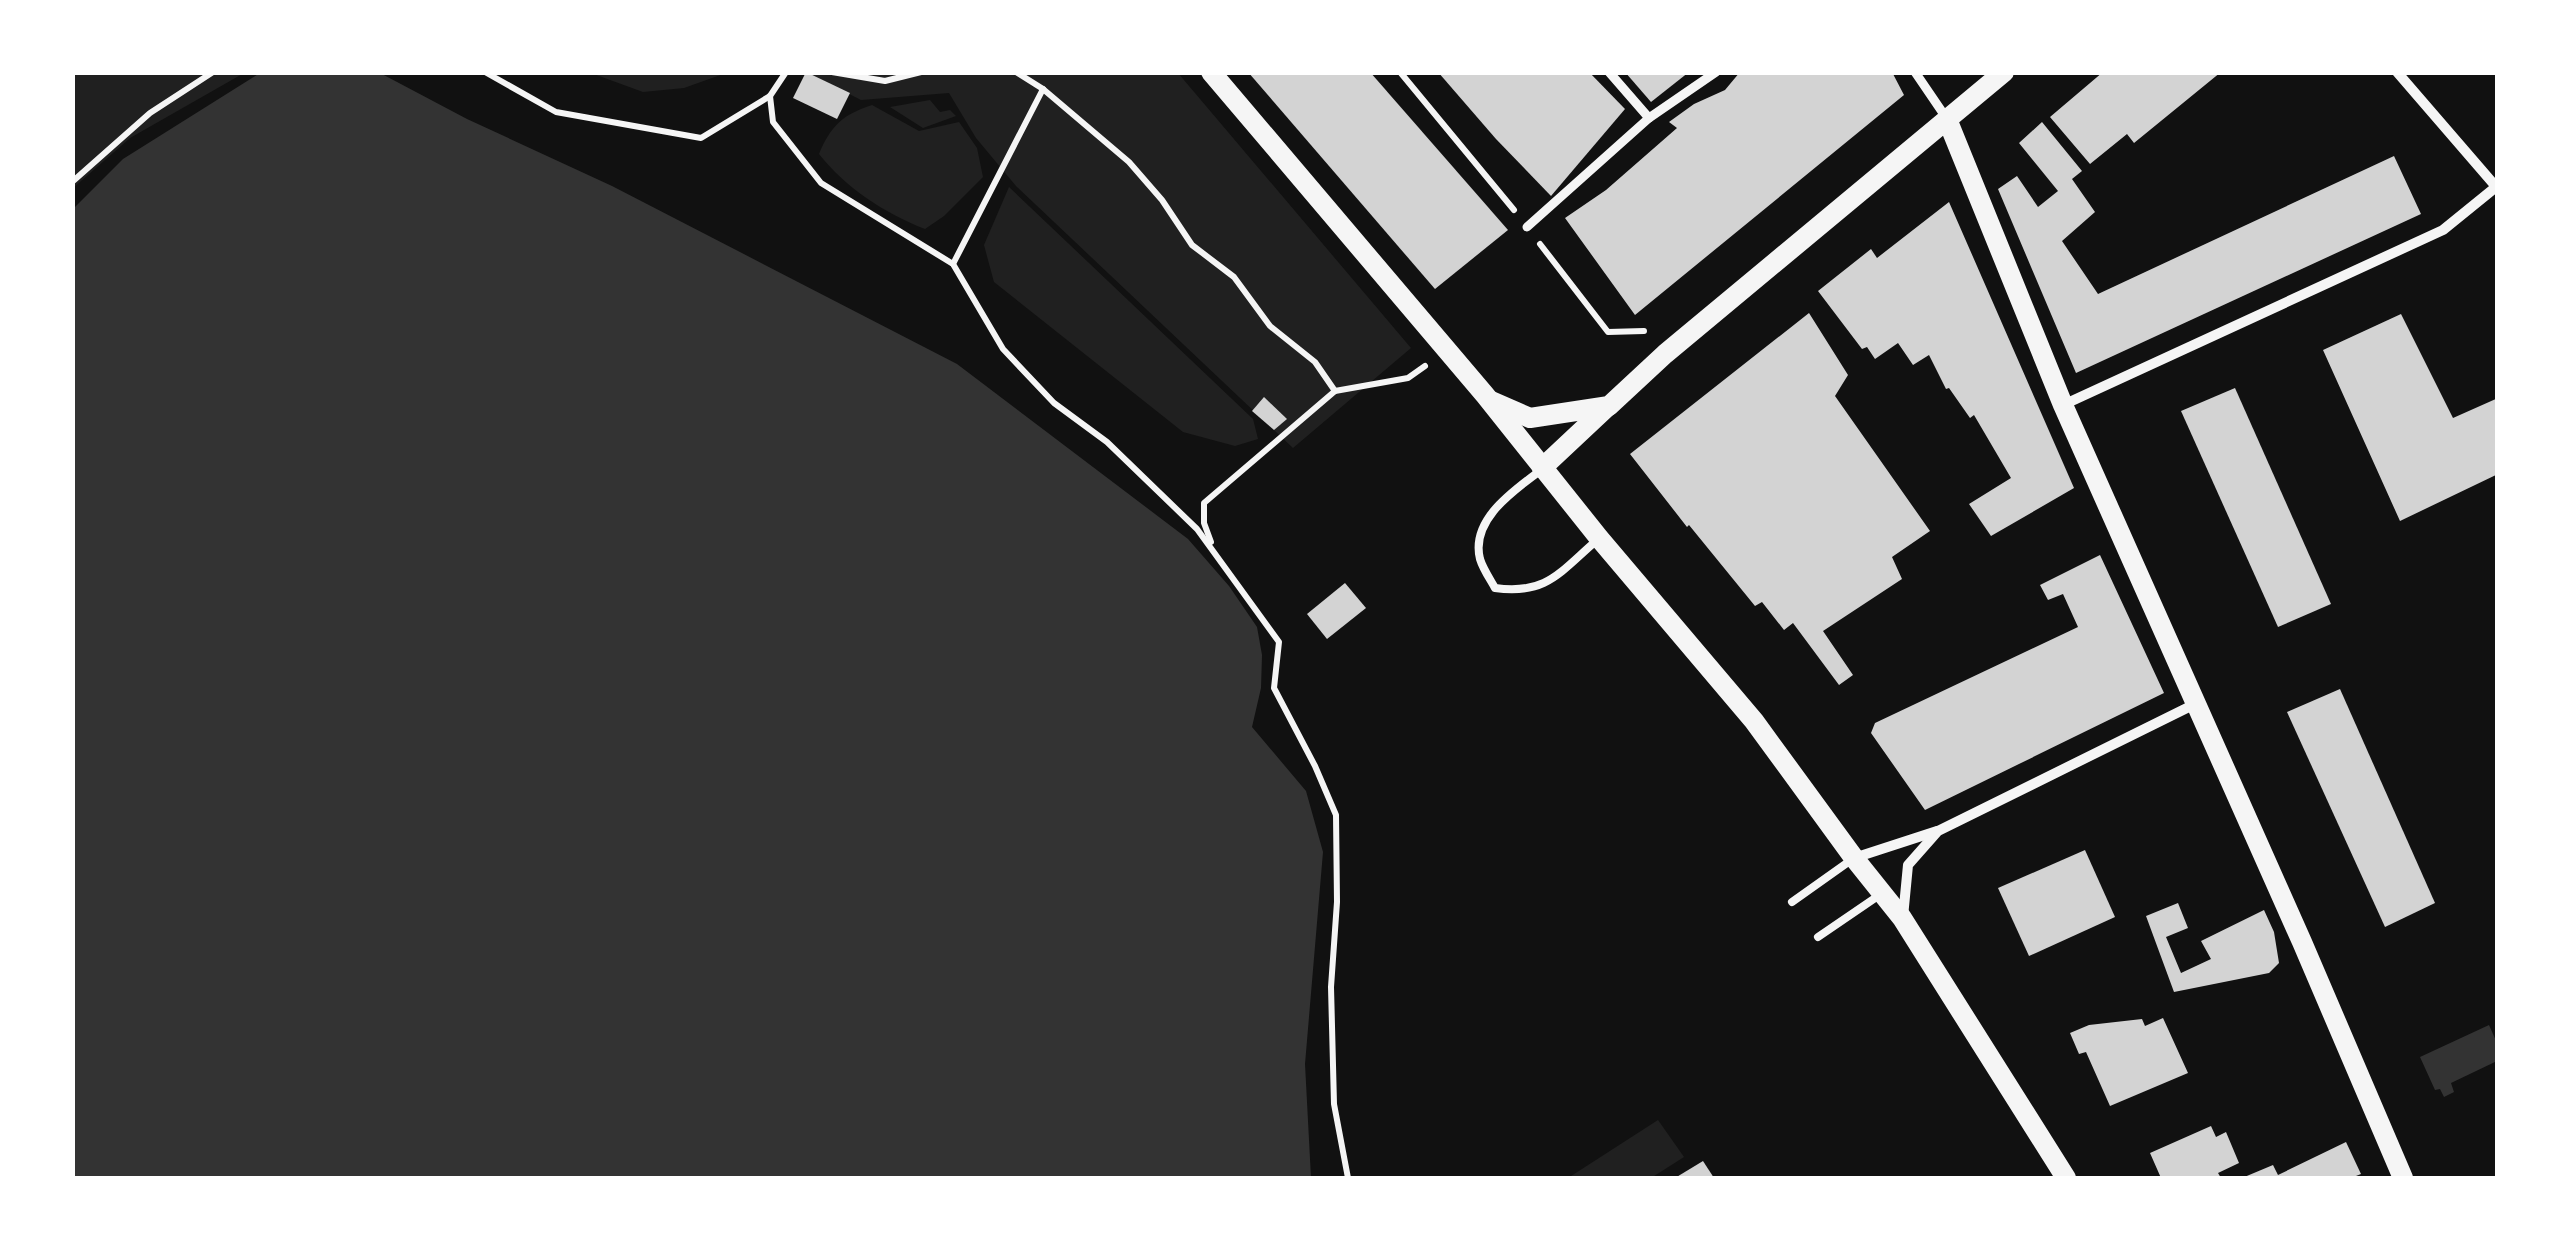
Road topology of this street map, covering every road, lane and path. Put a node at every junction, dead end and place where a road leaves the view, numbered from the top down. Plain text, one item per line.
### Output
1 (213, 72) edge
2 (485, 72) edge
3 (786, 72) edge
4 (832, 72) edge
5 (921, 72) edge
6 (1016, 72) edge
7 (1211, 72) edge
8 (1609, 72) edge
9 (1716, 72) edge
10 (1915, 72) edge
11 (2004, 72) edge
12 (2398, 72) edge
13 (1043, 89) junction
14 (770, 96) junction
15 (1649, 118) junction
16 (1947, 119) junction
17 (72, 182) edge
18 (2496, 188) edge
19 (1528, 227) dead end
20 (952, 264) junction
21 (1446, 350) junction
22 (1335, 391) junction
23 (1489, 401) junction
24 (1609, 406) junction
25 (2064, 406) junction
26 (1542, 468) junction
27 (1599, 538) junction
28 (1215, 550) junction
29 (2195, 704) junction
30 (1938, 831) junction
31 (1854, 858) junction
32 (1881, 894) junction
33 (1792, 902) dead end
34 (1902, 918) junction
35 (1818, 937) dead end
36 (1348, 1178) edge
37 (2066, 1178) edge
38 (2403, 1178) edge

1 - 17 path
2 - 14 path
3 - 14 path
4 - 5 path
6 - 13 path
7 - 21 main road
8 - 15 street
9 - 15 street
10 - 16 street
11 - 16 main road
12 - 18 street
13 - 20 path
13 - 22 path
14 - 20 path
15 - 19 street
16 - 24 main road
16 - 25 main road
18 - 25 street
20 - 28 path
21 - 22 path
21 - 23 main road
22 - 28 path
23 - 24 main road
23 - 26 main road
24 - 26 main road
25 - 29 main road
26 - 27 main road
26 - 27 lane
27 - 31 main road
28 - 36 path
29 - 30 street
29 - 38 main road
30 - 31 street
30 - 34 street
31 - 32 main road
31 - 33 lane
32 - 34 main road
32 - 35 lane
34 - 37 main road

